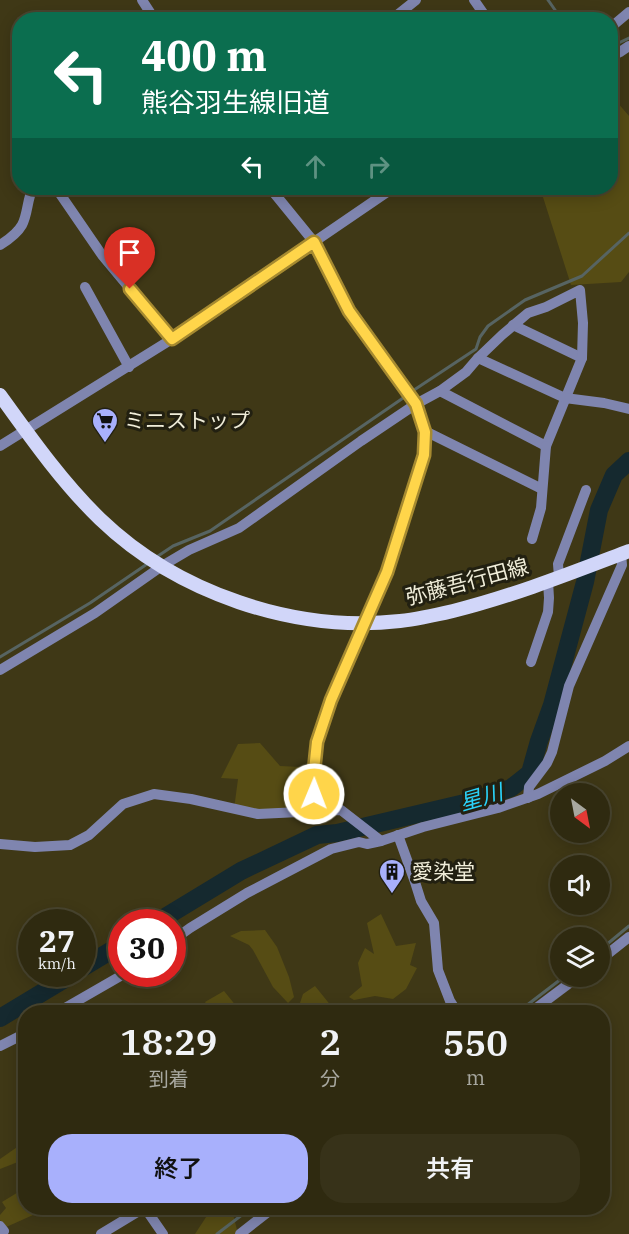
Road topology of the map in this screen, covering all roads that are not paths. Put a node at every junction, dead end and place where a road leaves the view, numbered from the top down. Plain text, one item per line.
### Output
1 (416, 0) edge
2 (401, 12) edge
3 (30, 195) edge
4 (61, 195) edge
5 (276, 195) edge
6 (383, 195) edge
7 (314, 242) junction
8 (0, 245) edge
9 (85, 287) dead end
10 (513, 325) junction
11 (172, 339) junction
12 (478, 358) junction
13 (582, 358) junction
14 (129, 367) junction
15 (440, 390) junction
16 (0, 395) edge
17 (566, 398) junction
18 (416, 404) junction
19 (629, 409) edge
20 (26, 430) junction
21 (425, 432) junction
22 (0, 446) edge
23 (546, 446) junction
24 (542, 489) junction
25 (586, 490) dead end
26 (532, 538) dead end
27 (622, 554) edge
28 (162, 566) junction
29 (558, 578) junction
30 (365, 623) junction
31 (531, 663) dead end
32 (0, 670) edge
33 (629, 746) edge
34 (528, 798) junction
35 (316, 812) junction
36 (398, 836) junction
37 (380, 840) junction
38 (0, 844) edge
39 (186, 931) edge
40 (629, 937) edge
41 (610, 952) edge
42 (108, 983) edge
43 (564, 987) edge
44 (70, 1005) edge
45 (453, 1005) edge
46 (540, 1005) edge
47 (18, 1037) edge
48 (0, 1046) edge
49 (133, 1215) edge
50 (150, 1215) edge
51 (264, 1215) edge
52 (0, 1227) edge
53 (2, 1234) edge
54 (101, 1234) edge
55 (163, 1234) edge
56 (240, 1234) edge

1 - 2 street
3 - 8 street
4 - 11 street
5 - 7 street
6 - 7 street
7 - 11 street
7 - 18 street
9 - 14 street
10 - 12 street
10 - 13 street
10 - 13 street
11 - 14 street
12 - 15 street
12 - 17 street
13 - 17 street
14 - 20 street
15 - 18 street
15 - 23 street
16 - 20 main road, 弥藤吾行田線
17 - 19 street
17 - 23 street
18 - 21 street
18 - 28 street
20 - 22 street
20 - 28 main road, 弥藤吾行田線
21 - 24 street
21 - 30 street
23 - 24 street
24 - 26 street
25 - 29 street
27 - 29 main road, 弥藤吾行田線
27 - 34 street
28 - 30 main road, 弥藤吾行田線
28 - 32 street
29 - 30 main road, 弥藤吾行田線
29 - 31 street
30 - 35 street
33 - 34 street
34 - 36 street
35 - 37 street
35 - 38 street
36 - 37 street
36 - 45 street
37 - 39 street
40 - 41 street
42 - 44 street
43 - 46 street
47 - 48 street
49 - 54 street
50 - 55 street
51 - 56 street
52 - 53 street

